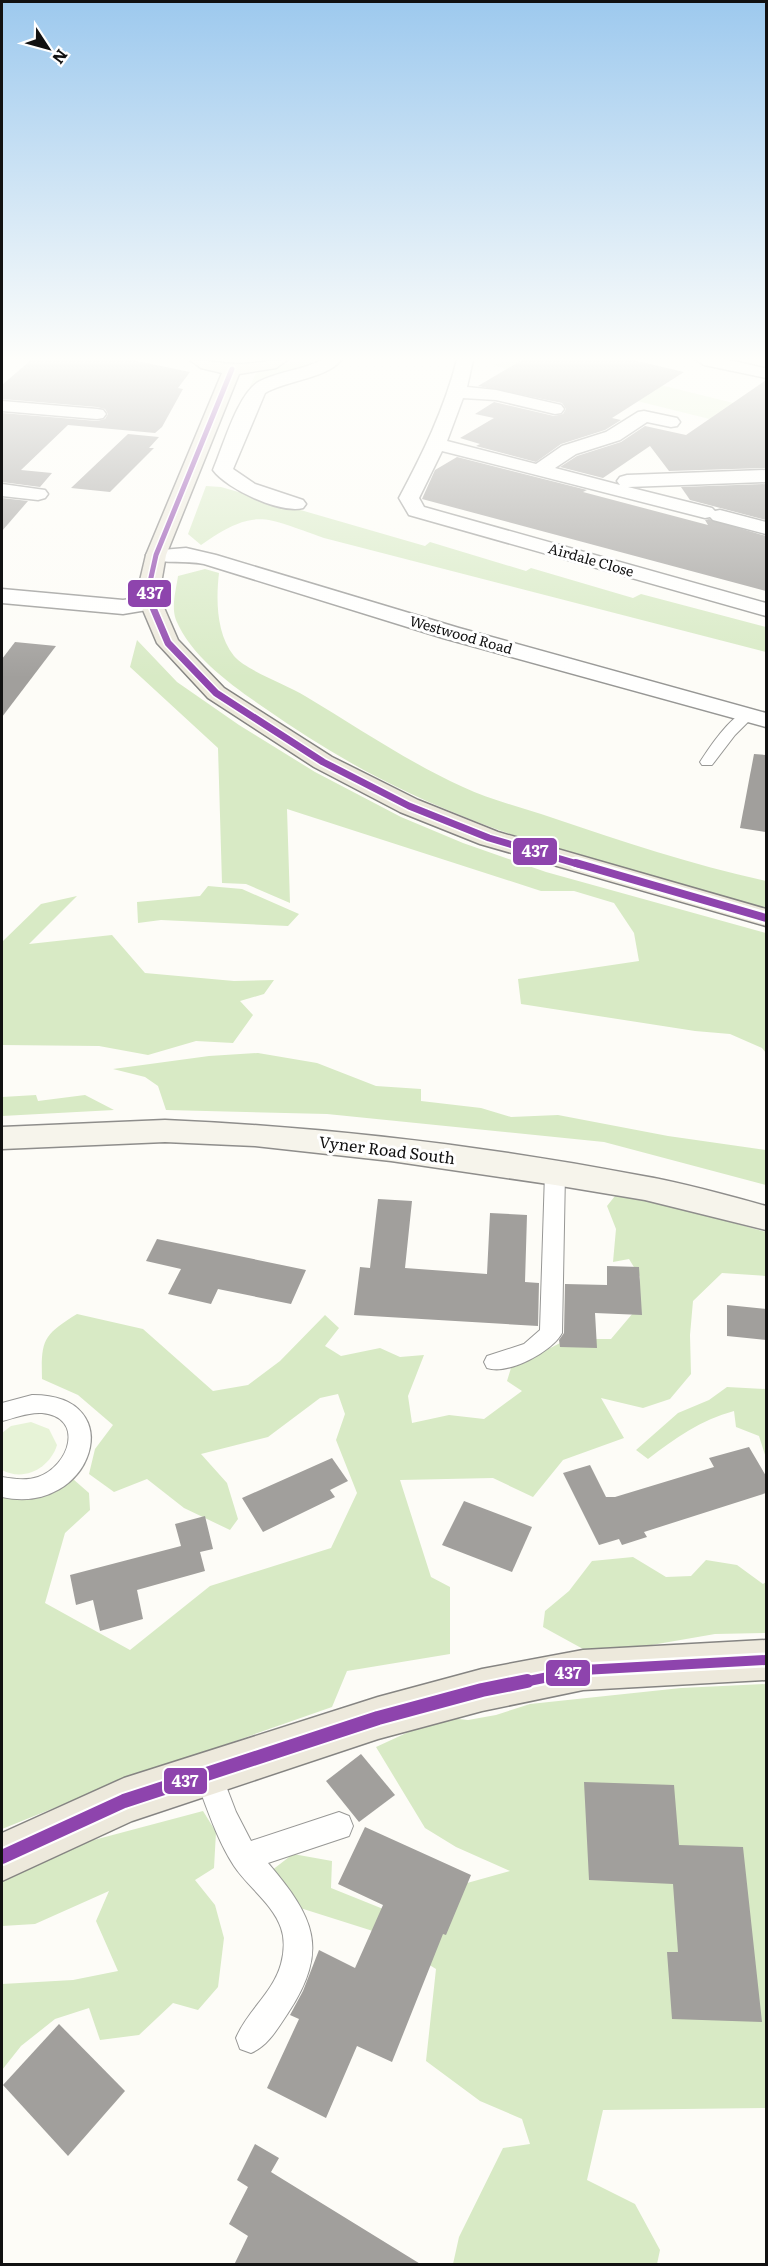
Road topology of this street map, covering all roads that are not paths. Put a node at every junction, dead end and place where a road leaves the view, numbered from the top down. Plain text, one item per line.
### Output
1 (193, 466) edge
2 (225, 466) edge
3 (425, 466) edge
4 (523, 466) edge
5 (546, 466) edge
6 (540, 470) junction
7 (766, 476) edge
8 (614, 489) junction
9 (2, 490) edge
10 (38, 494) dead end
11 (296, 504) dead end
12 (766, 528) edge
13 (156, 555) junction
14 (5, 600) edge
15 (151, 603) junction
16 (766, 610) edge
17 (757, 718) edge
18 (707, 762) dead end
19 (766, 918) edge
20 (2, 1138) edge
21 (555, 1173) junction
22 (766, 1218) edge
23 (495, 1362) dead end
24 (2, 1412) edge
25 (2, 1487) edge
26 (766, 1660) edge
27 (208, 1774) junction
28 (339, 1827) dead end
29 (2, 1857) edge
30 (245, 1857) junction
31 (251, 2038) dead end

1 - 13 main road
2 - 11 street
3 - 16 street, Airdale Close
4 - 6 street
5 - 6 street
6 - 8 street
7 - 8 street
8 - 12 street
9 - 10 street
13 - 15 main road
13 - 17 street, Westwood Road
14 - 15 street
15 - 19 main road
17 - 18 lane
20 - 21 street, Vyner Road South
21 - 22 street, Vyner Road South
21 - 23 lane
24 - 25 lane
26 - 27 main road
27 - 29 main road
27 - 30 lane
28 - 30 lane
30 - 31 lane

